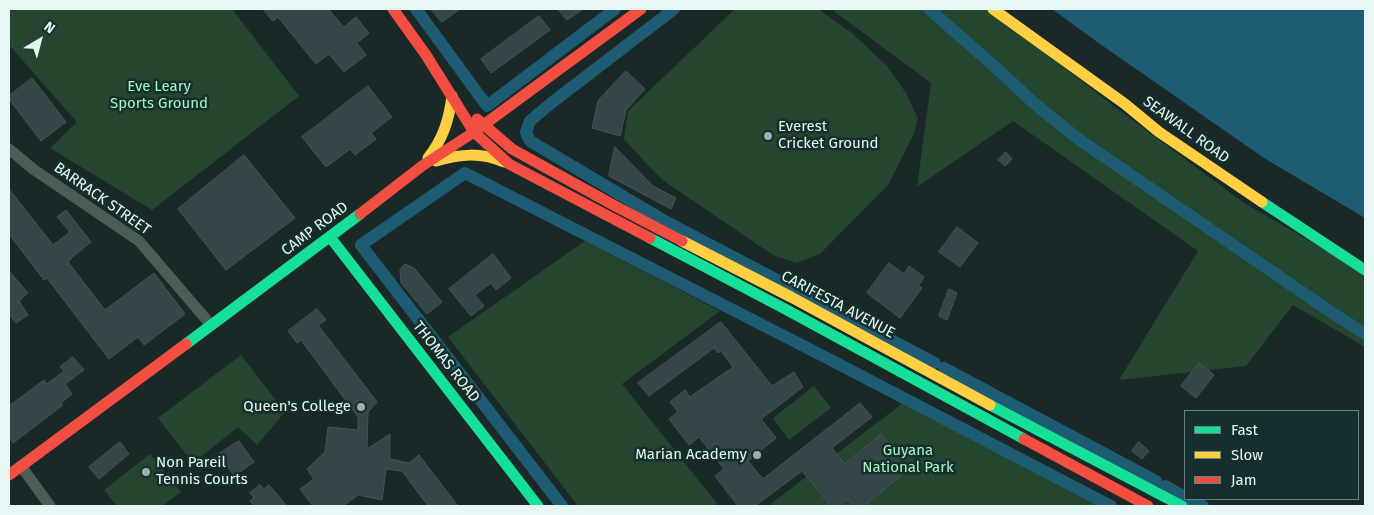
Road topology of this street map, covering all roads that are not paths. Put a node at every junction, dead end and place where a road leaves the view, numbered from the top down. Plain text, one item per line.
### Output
1 (393, 9) edge
2 (641, 9) edge
3 (994, 9) edge
4 (452, 96) junction
5 (519, 99) junction
6 (479, 128) junction
7 (9, 149) edge
8 (512, 149) junction
9 (509, 164) junction
10 (422, 166) junction
11 (330, 237) junction
12 (1365, 270) edge
13 (211, 325) junction
14 (20, 466) junction
15 (9, 476) edge
16 (50, 506) edge
17 (538, 506) edge
18 (1148, 506) edge
19 (1182, 506) edge

1 - 4 main road
2 - 5 main road, CAMP ROAD
3 - 12 main road, SEAWALL ROAD
4 - 6 main road
4 - 10 main road
5 - 6 main road, CAMP ROAD
5 - 8 main road
6 - 8 main road, CARIFESTA AVENUE
6 - 9 main road, CARIFESTA AVENUE
6 - 10 main road, CAMP ROAD
7 - 13 street, BARRACK STREET
8 - 19 main road, CARIFESTA AVENUE
9 - 10 main road
9 - 18 main road, CARIFESTA AVENUE
10 - 11 main road, CAMP ROAD
11 - 13 main road, CAMP ROAD
11 - 17 main road, THOMAS ROAD
13 - 14 main road, CAMP ROAD
14 - 15 main road, CAMP ROAD
14 - 16 street

